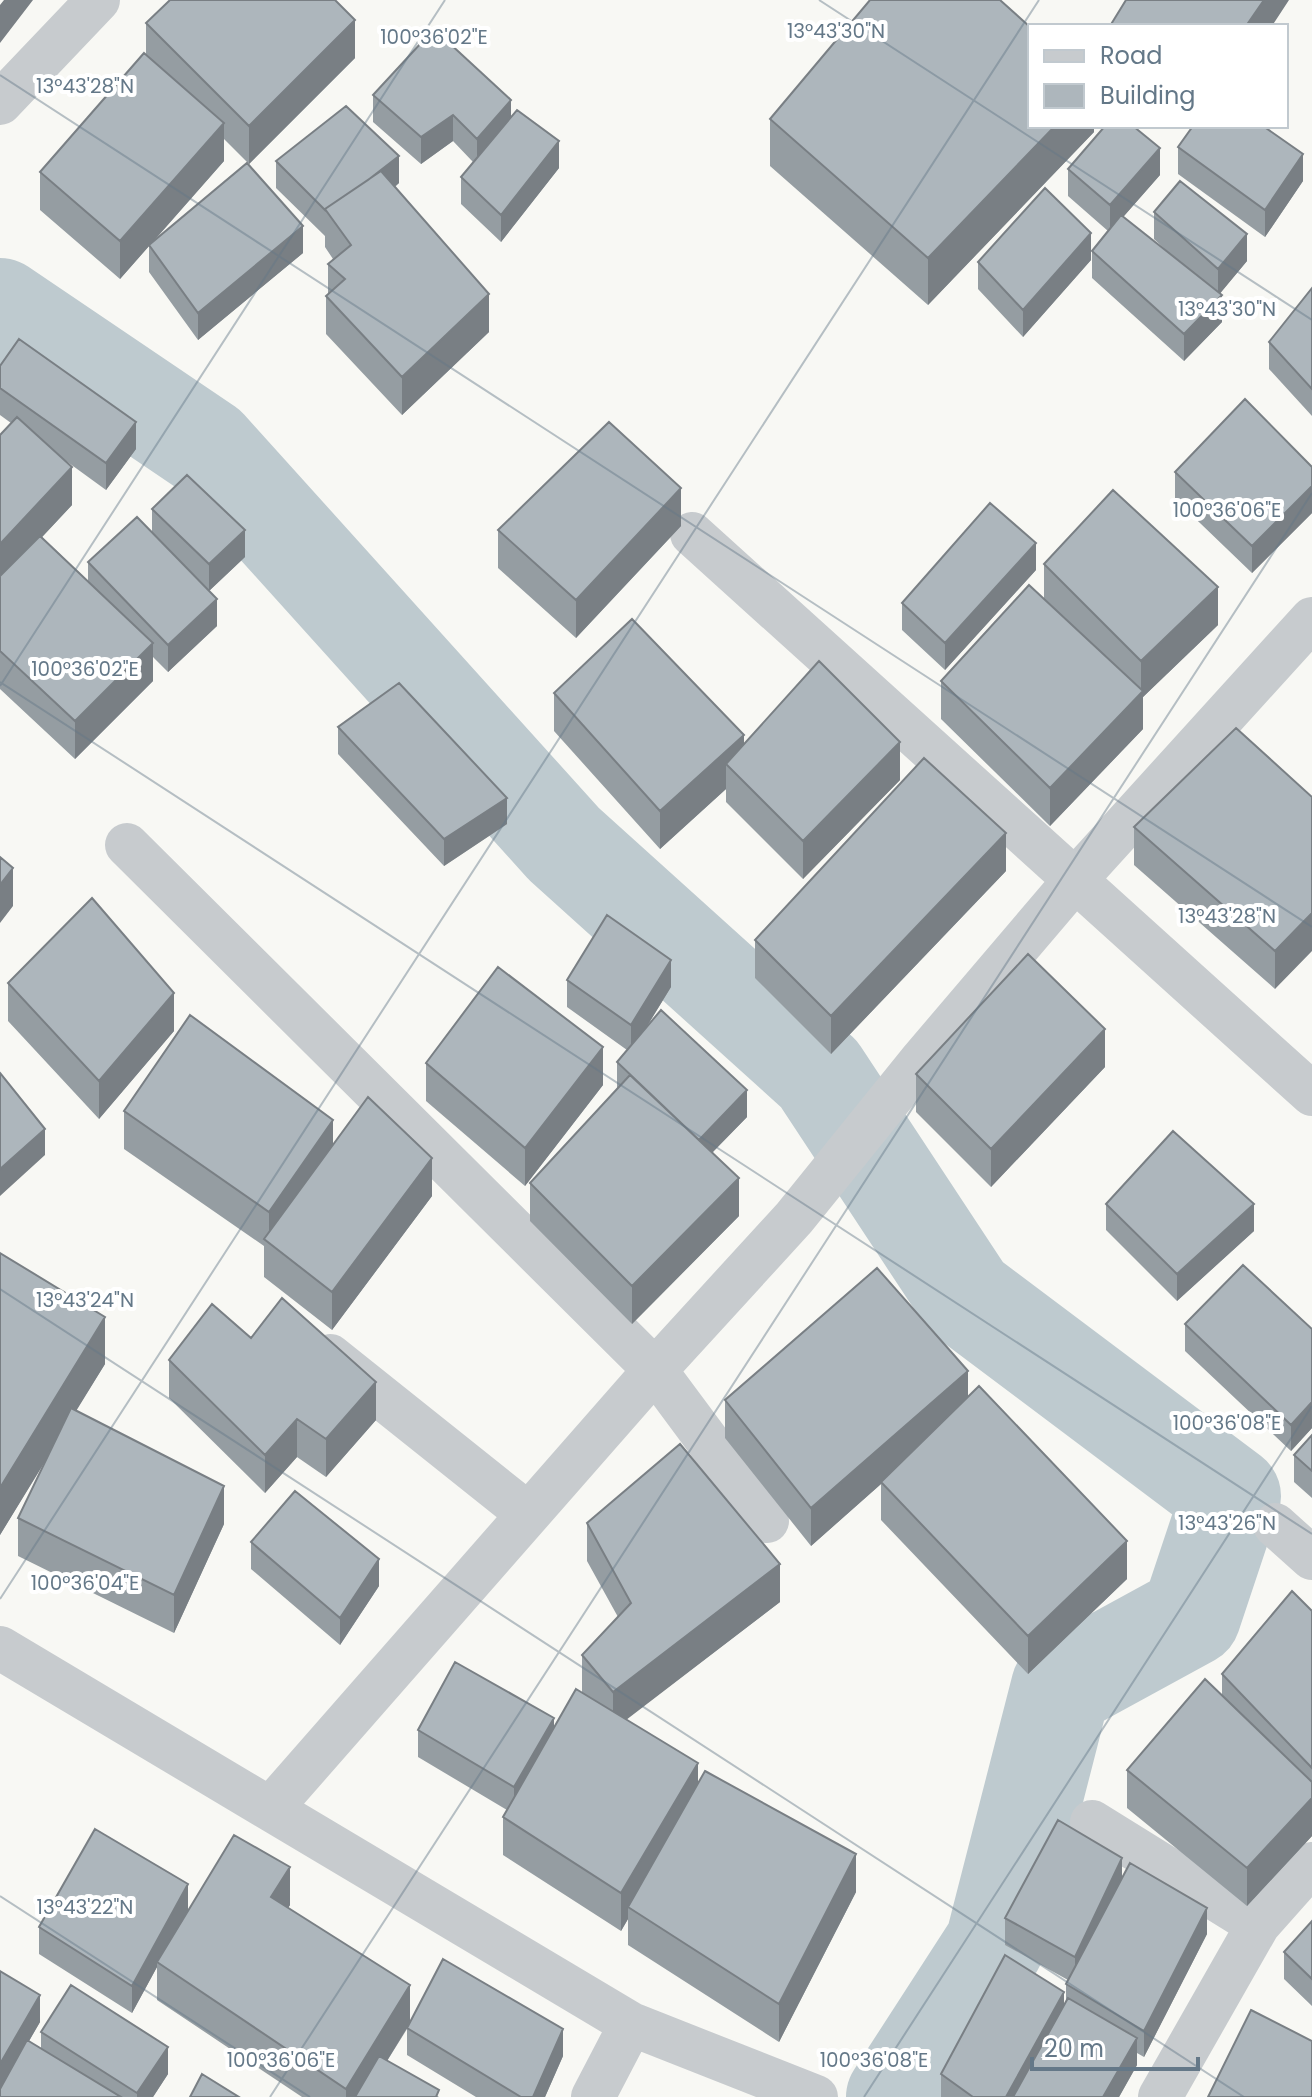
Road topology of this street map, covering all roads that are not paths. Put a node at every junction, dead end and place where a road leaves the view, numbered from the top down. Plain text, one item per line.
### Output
1 (98, 0) edge
2 (0, 103) edge
3 (692, 534) dead end
4 (1312, 619) edge
5 (127, 845) dead end
6 (1075, 880) junction
7 (1312, 1094) edge
8 (314, 1343) edge
9 (655, 1370) junction
10 (528, 1514) junction
11 (767, 1521) dead end
12 (1275, 1525) dead end
13 (1312, 1558) edge
14 (0, 1648) edge
15 (271, 1808) junction
16 (1092, 1822) dead end
17 (1312, 1864) edge
18 (1258, 1925) junction
19 (631, 2024) junction
20 (593, 2097) edge
21 (816, 2097) edge
22 (1160, 2097) edge

1 - 2 street
3 - 6 street
4 - 6 street
5 - 9 street
6 - 7 street
6 - 9 street
8 - 10 street
9 - 10 street
9 - 11 street
10 - 15 street
12 - 13 street
14 - 15 street
15 - 19 street
16 - 18 street
17 - 18 street
18 - 22 street
19 - 20 street
19 - 21 street

